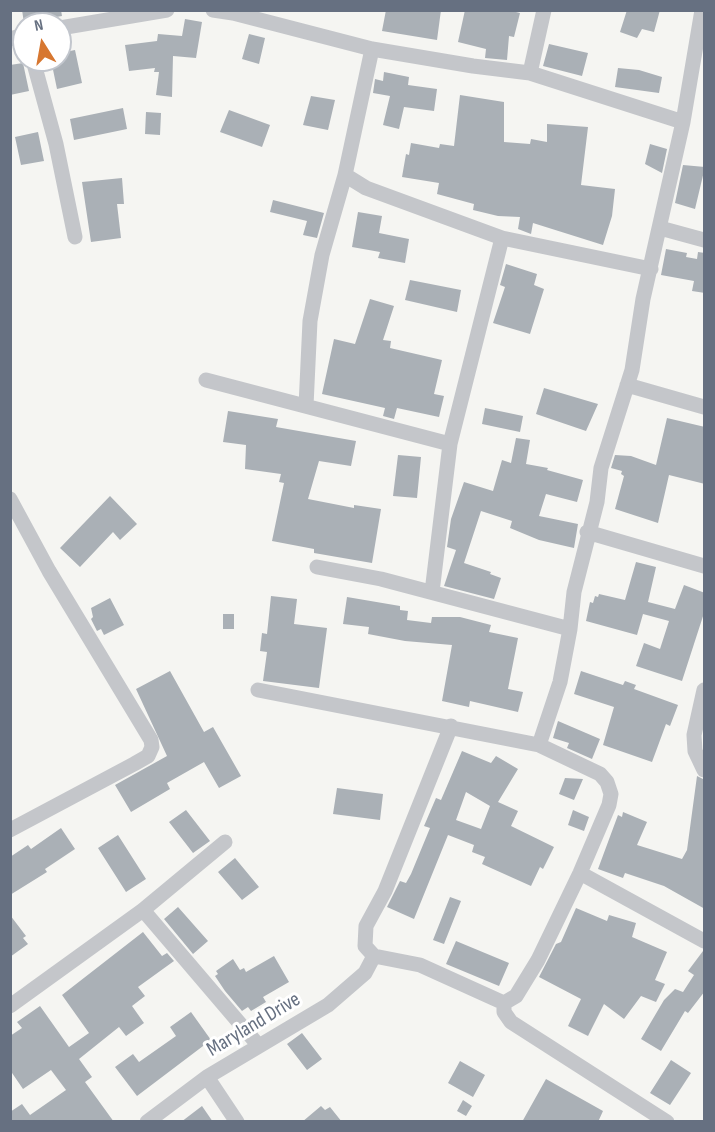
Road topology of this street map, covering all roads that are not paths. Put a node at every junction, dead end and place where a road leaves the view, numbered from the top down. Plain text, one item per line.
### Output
1 (167, 10) edge
2 (213, 10) edge
3 (544, 10) edge
4 (702, 10) edge
5 (72, 26) edge
6 (372, 49) junction
7 (699, 65) edge
8 (36, 72) edge
9 (530, 73) junction
10 (683, 122) junction
11 (345, 175) junction
12 (660, 228) junction
13 (75, 237) dead end
14 (502, 238) junction
15 (705, 240) edge
16 (651, 269) junction
17 (206, 380) dead end
18 (627, 385) junction
19 (306, 406) junction
20 (705, 407) edge
21 (450, 444) junction
22 (10, 499) edge
23 (587, 532) junction
24 (317, 567) dead end
25 (705, 567) edge
26 (432, 592) junction
27 (570, 629) junction
28 (258, 690) dead end
29 (705, 690) edge
30 (451, 726) junction
31 (539, 745) junction
32 (705, 770) edge
33 (10, 830) edge
34 (225, 842) dead end
35 (580, 873) junction
36 (143, 910) junction
37 (705, 940) edge
38 (374, 956) junction
39 (504, 1003) junction
40 (10, 1006) edge
41 (259, 1046) junction
42 (207, 1077) junction
43 (147, 1122) edge
44 (237, 1122) edge
45 (667, 1122) edge

1 - 5 street
2 - 6 street
3 - 9 street
4 - 7 street
6 - 9 street
6 - 11 street
7 - 10 street
8 - 13 street
9 - 10 street
10 - 12 street
11 - 14 street
11 - 19 street
12 - 15 street
12 - 16 street
14 - 16 street
14 - 21 street
16 - 18 street
17 - 19 street
18 - 20 street
18 - 23 street
19 - 21 street
21 - 26 street
22 - 33 street
23 - 25 street
23 - 27 street
24 - 26 street
26 - 27 street
27 - 31 street
28 - 30 street
29 - 32 street
30 - 31 street
30 - 38 street
31 - 35 street
34 - 36 street
35 - 37 street
35 - 39 street
36 - 40 street
36 - 41 street
38 - 39 street
38 - 41 street, Maryland Drive
39 - 45 street
41 - 42 street, Maryland Drive
42 - 43 street, Maryland Drive
42 - 44 street

